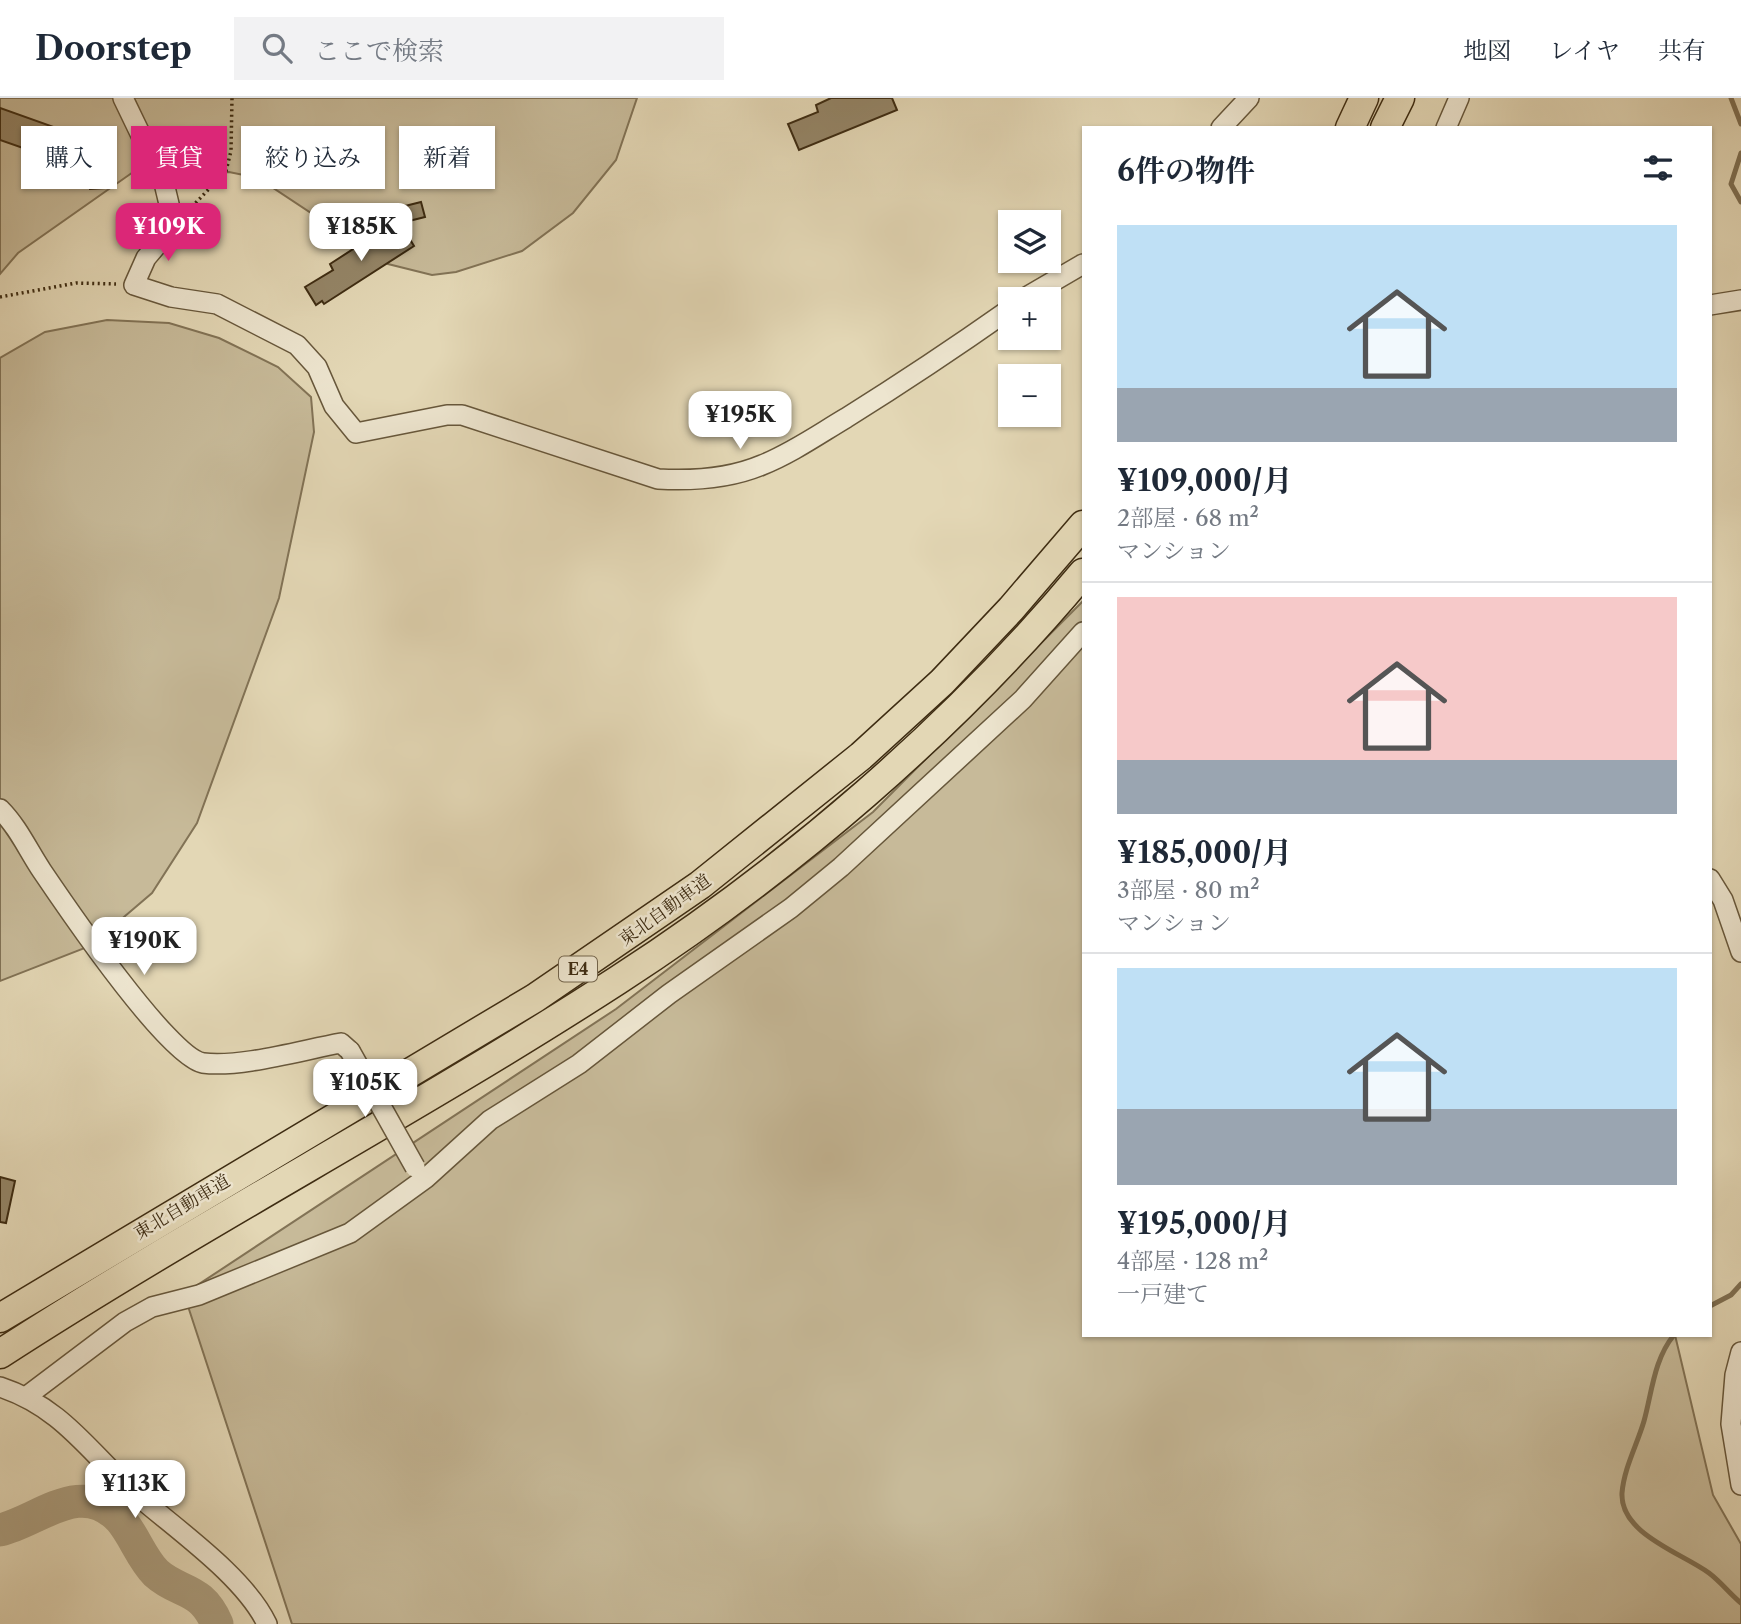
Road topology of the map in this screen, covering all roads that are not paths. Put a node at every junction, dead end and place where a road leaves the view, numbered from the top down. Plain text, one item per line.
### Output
1 (123, 98) edge
2 (1250, 98) edge
3 (1364, 98) edge
4 (1400, 98) edge
5 (1459, 98) edge
6 (1223, 126) edge
7 (1351, 126) edge
8 (1386, 126) edge
9 (1447, 126) edge
10 (1082, 265) edge
11 (1044, 287) edge
12 (1741, 300) edge
13 (1712, 305) edge
14 (998, 318) edge
15 (1082, 526) edge
16 (1082, 574) edge
17 (1082, 633) edge
18 (0, 810) edge
19 (1712, 882) edge
20 (1741, 952) edge
21 (421, 1172) junction
22 (0, 1318) edge
23 (1741, 1352) edge
24 (0, 1354) edge
25 (1741, 1359) edge
26 (0, 1387) edge
27 (27, 1396) junction
28 (1741, 1485) edge
29 (267, 1624) edge

1 - 14 street
2 - 6 street
3 - 7 highway
4 - 8 highway
5 - 9 street
10 - 11 street
12 - 13 street
15 - 22 highway, 東北自動車道 / E4
16 - 24 highway, 東北自動車道 / E4
17 - 21 street
18 - 21 street, bridge
19 - 20 street
21 - 27 street
23 - 25 street
25 - 28 street
26 - 27 street
27 - 29 street

